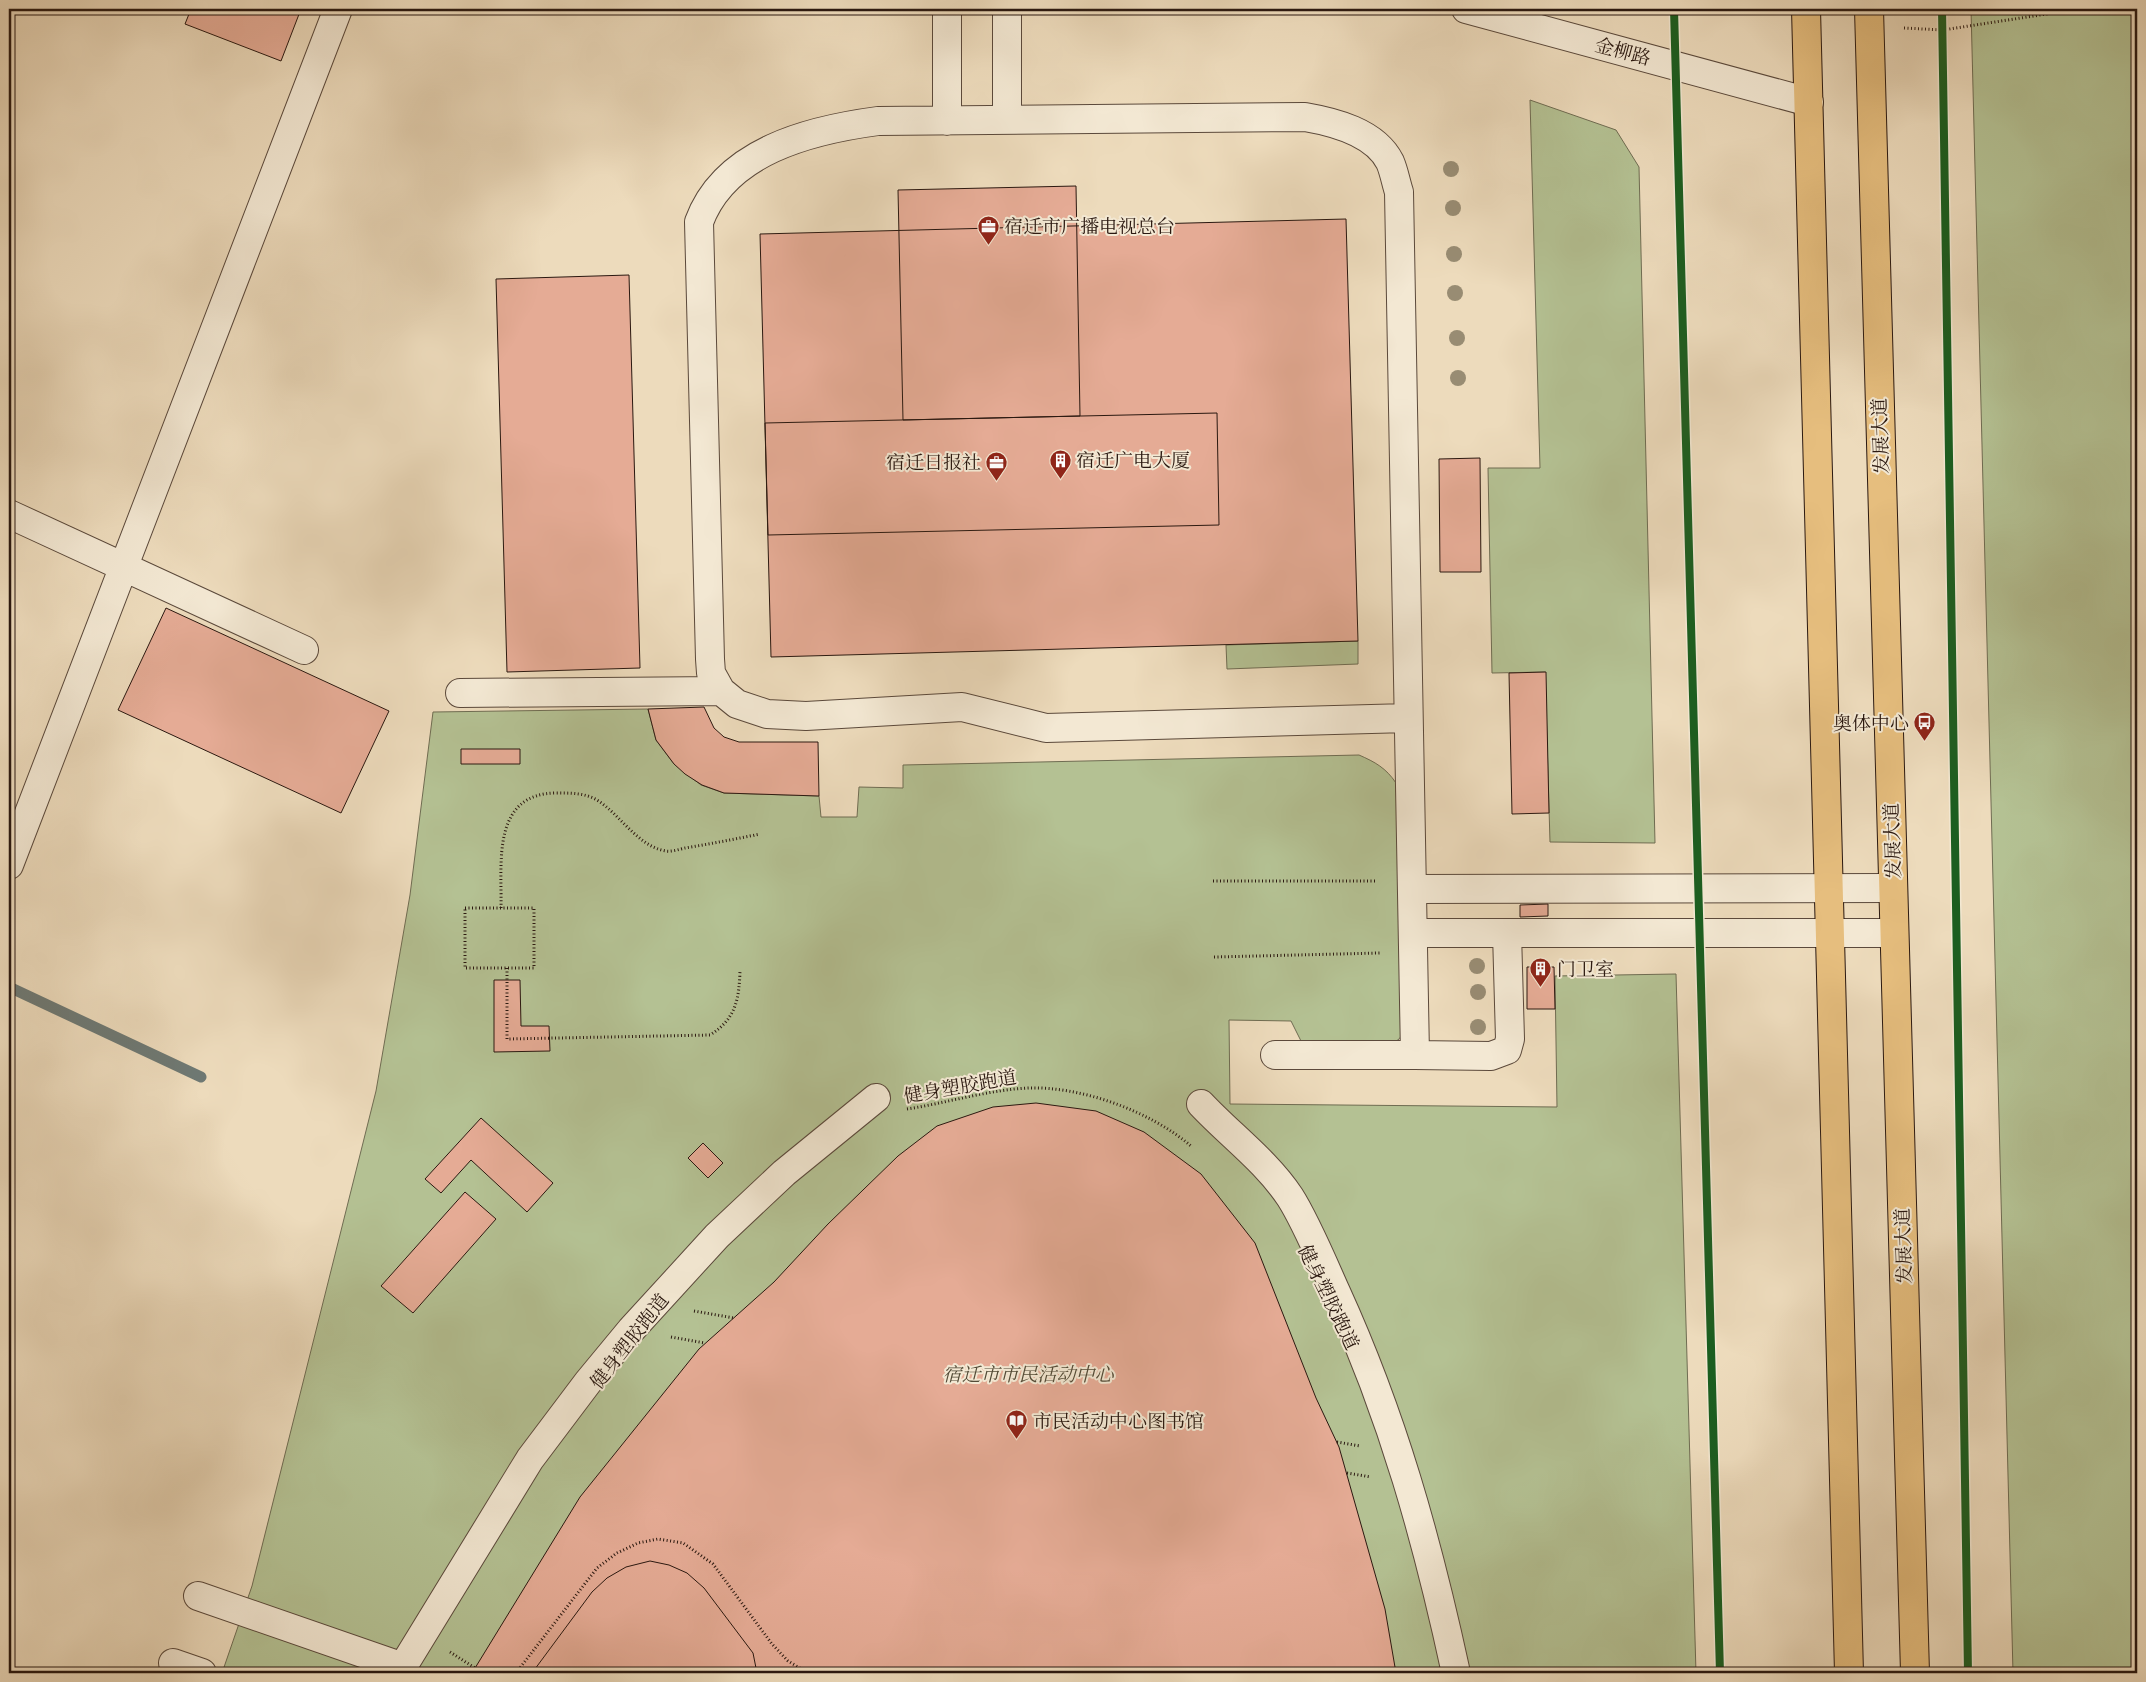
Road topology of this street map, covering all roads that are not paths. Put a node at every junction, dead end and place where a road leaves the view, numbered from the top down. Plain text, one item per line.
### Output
1 (338, 9) edge
2 (946, 9) edge
3 (1007, 9) edge
4 (1466, 9) edge
5 (1806, 9) edge
6 (1869, 17) edge
7 (1809, 102) junction
8 (1007, 120) junction
9 (947, 121) junction
10 (9, 514) edge
11 (124, 567) junction
12 (304, 650) dead end
13 (721, 691) junction
14 (460, 693) dead end
15 (1408, 718) junction
16 (9, 865) edge
17 (1412, 885) junction
18 (1829, 888) junction
19 (1893, 888) junction
20 (1507, 933) junction
21 (1830, 933) junction
22 (1894, 933) junction
23 (1413, 943) junction
24 (1275, 1055) dead end
25 (1415, 1055) junction
26 (887, 1104) road end
27 (1201, 1104) dead end
28 (198, 1596) dead end
29 (173, 1663) dead end
30 (401, 1670) edge
31 (202, 1673) edge
32 (1456, 1673) edge
33 (1849, 1673) edge
34 (1915, 1673) edge

1 - 11 street
2 - 9 street
3 - 8 street
4 - 7 street, 金柳路
5 - 7 main road
6 - 19 main road, 发展大道
7 - 18 main road
8 - 9 street
8 - 15 street
9 - 13 street
10 - 11 street
11 - 12 street
11 - 16 street
13 - 14 street
13 - 15 street
15 - 17 street
17 - 18 street
17 - 23 street
18 - 19 street
18 - 21 main road
19 - 22 main road, 发展大道
20 - 21 street
20 - 23 street
20 - 25 street
21 - 22 street
21 - 33 main road
22 - 34 main road, 发展大道
23 - 25 street
24 - 25 street
26 - 30 street
27 - 32 street
28 - 30 street
29 - 31 street

